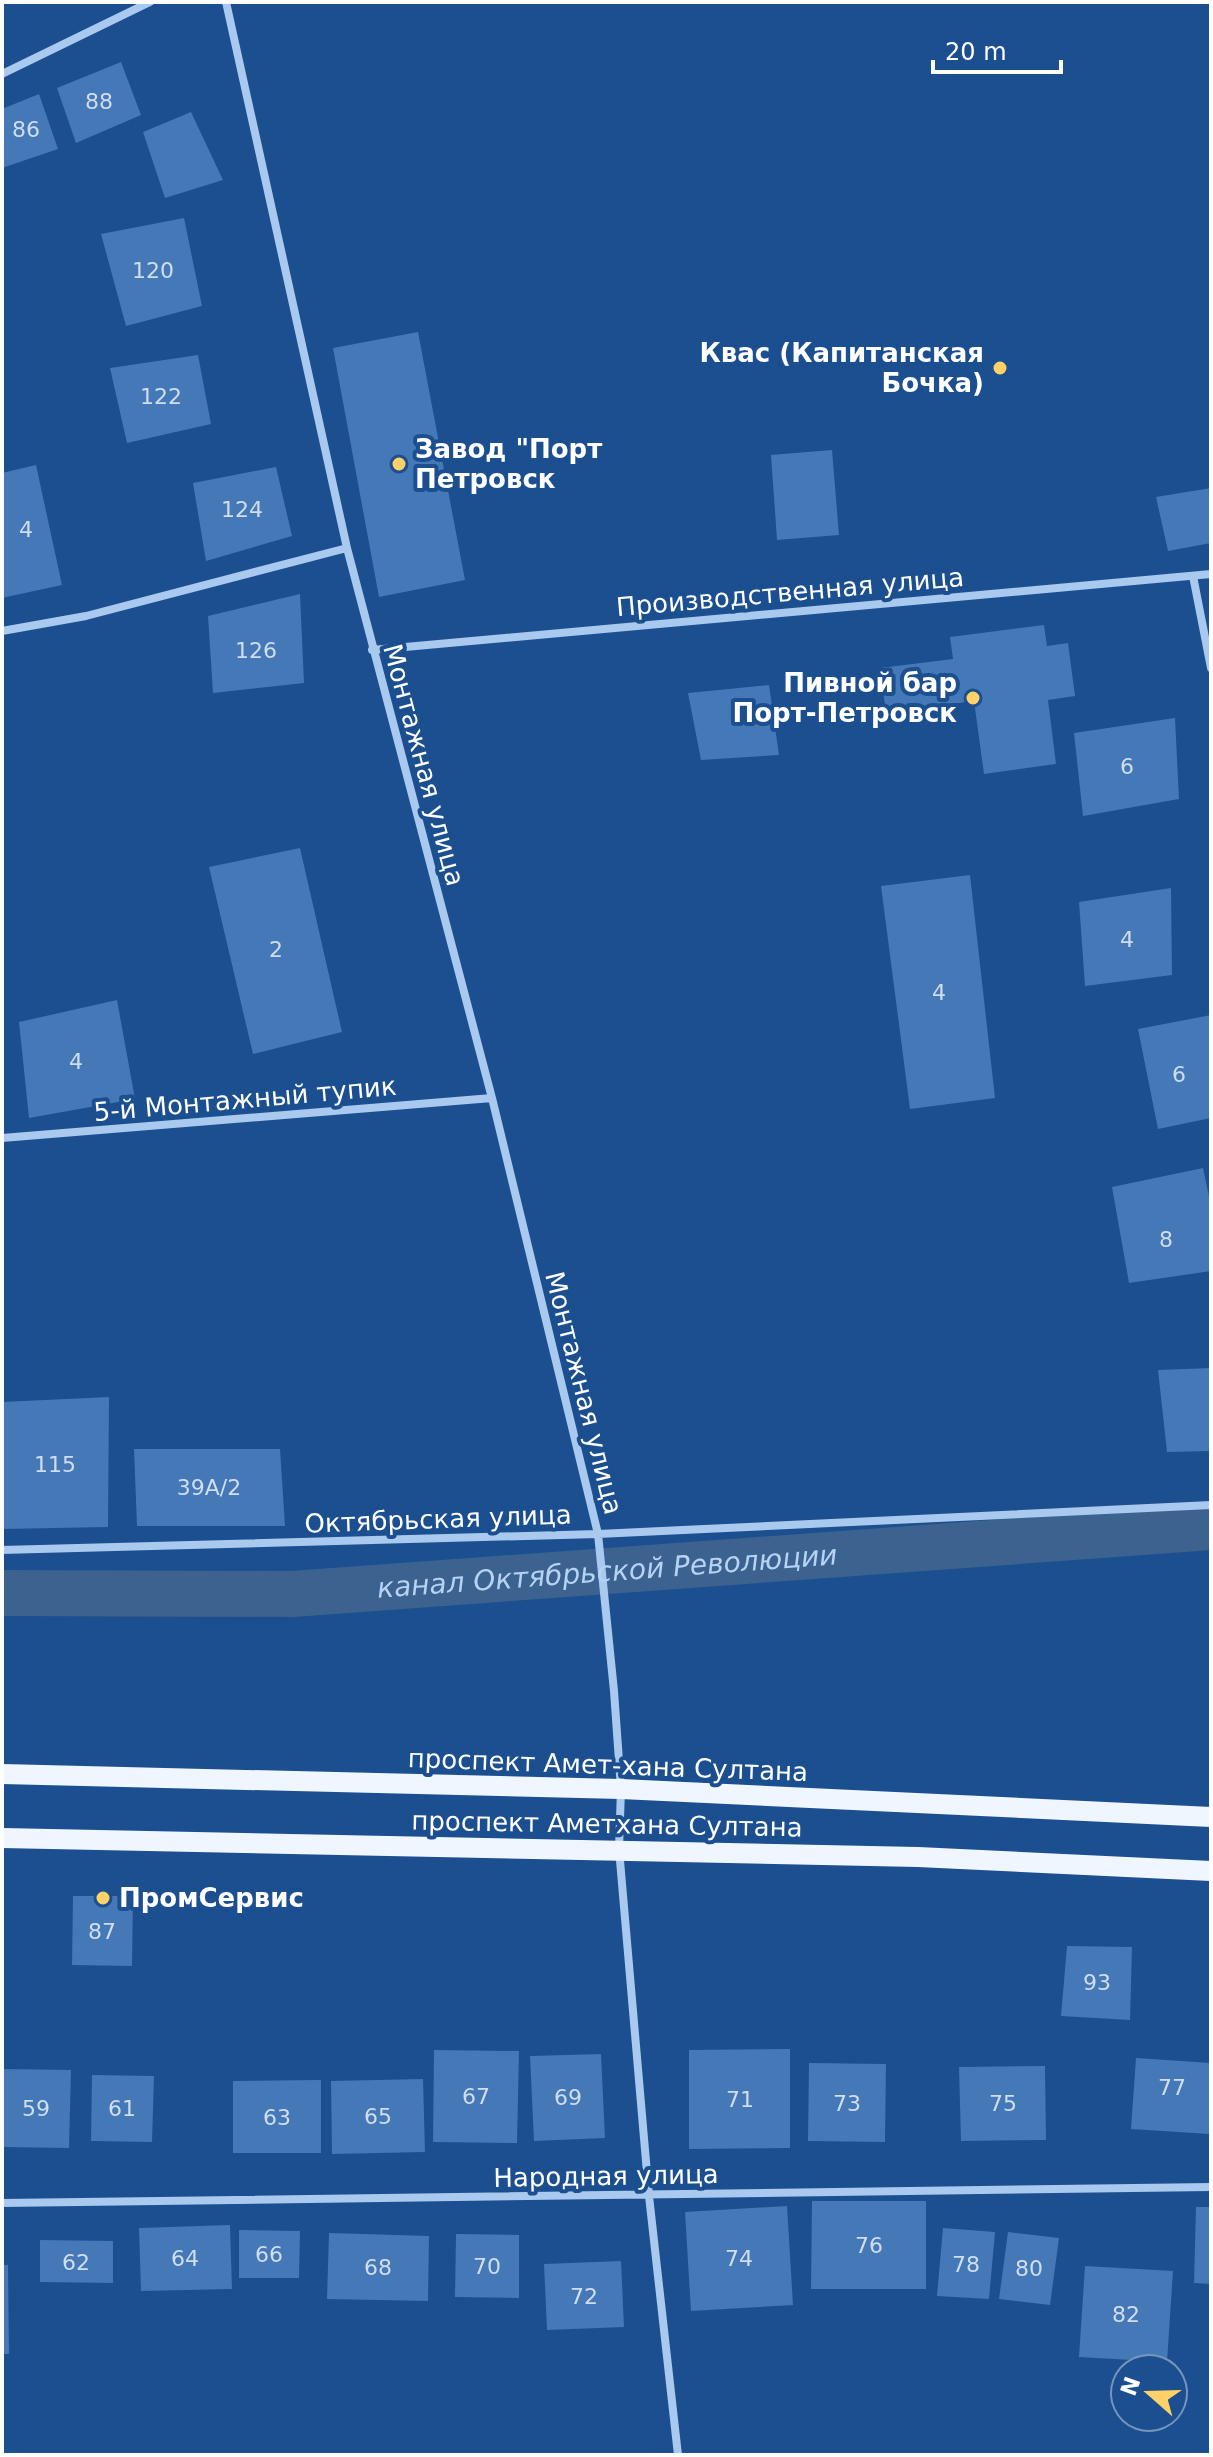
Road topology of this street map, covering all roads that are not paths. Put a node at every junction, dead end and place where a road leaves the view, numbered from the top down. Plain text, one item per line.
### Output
1 (150, 2) edge
2 (226, 2) edge
3 (2, 74) edge
4 (347, 548) junction
5 (1211, 574) edge
6 (1193, 576) junction
7 (2, 631) edge
8 (372, 650) junction
9 (1211, 668) edge
10 (492, 1098) junction
11 (2, 1138) edge
12 (1211, 1505) edge
13 (598, 1534) junction
14 (2, 1550) edge
15 (2, 1774) edge
16 (621, 1789) junction
17 (1211, 1817) edge
18 (2, 1838) edge
19 (619, 1849) junction
20 (1211, 1871) edge
21 (1211, 2187) edge
22 (649, 2196) junction
23 (2, 2203) edge
24 (678, 2455) edge

1 - 3 street
2 - 4 street, Монтажная улица
4 - 7 street
4 - 8 street, Монтажная улица
5 - 6 street, Производственная улица
6 - 8 street, Производственная улица
6 - 9 street
8 - 10 street, Монтажная улица
10 - 11 street, 5-й Монтажный тупик
10 - 13 street, Монтажная улица
12 - 13 street, Октябрьская улица
13 - 14 street, Октябрьская улица
13 - 16 street, Монтажная улица
15 - 16 main road, проспект Амет-хана Султана
16 - 17 main road, проспект Амет-хана Султана
16 - 19 street, Монтажная улица
18 - 19 main road, проспект Аметхана Султана
19 - 20 main road, проспект Аметхана Султана
19 - 22 street, Монтажная улица
21 - 22 street, Народная улица
22 - 23 street, Народная улица
22 - 24 street, Монтажная улица

